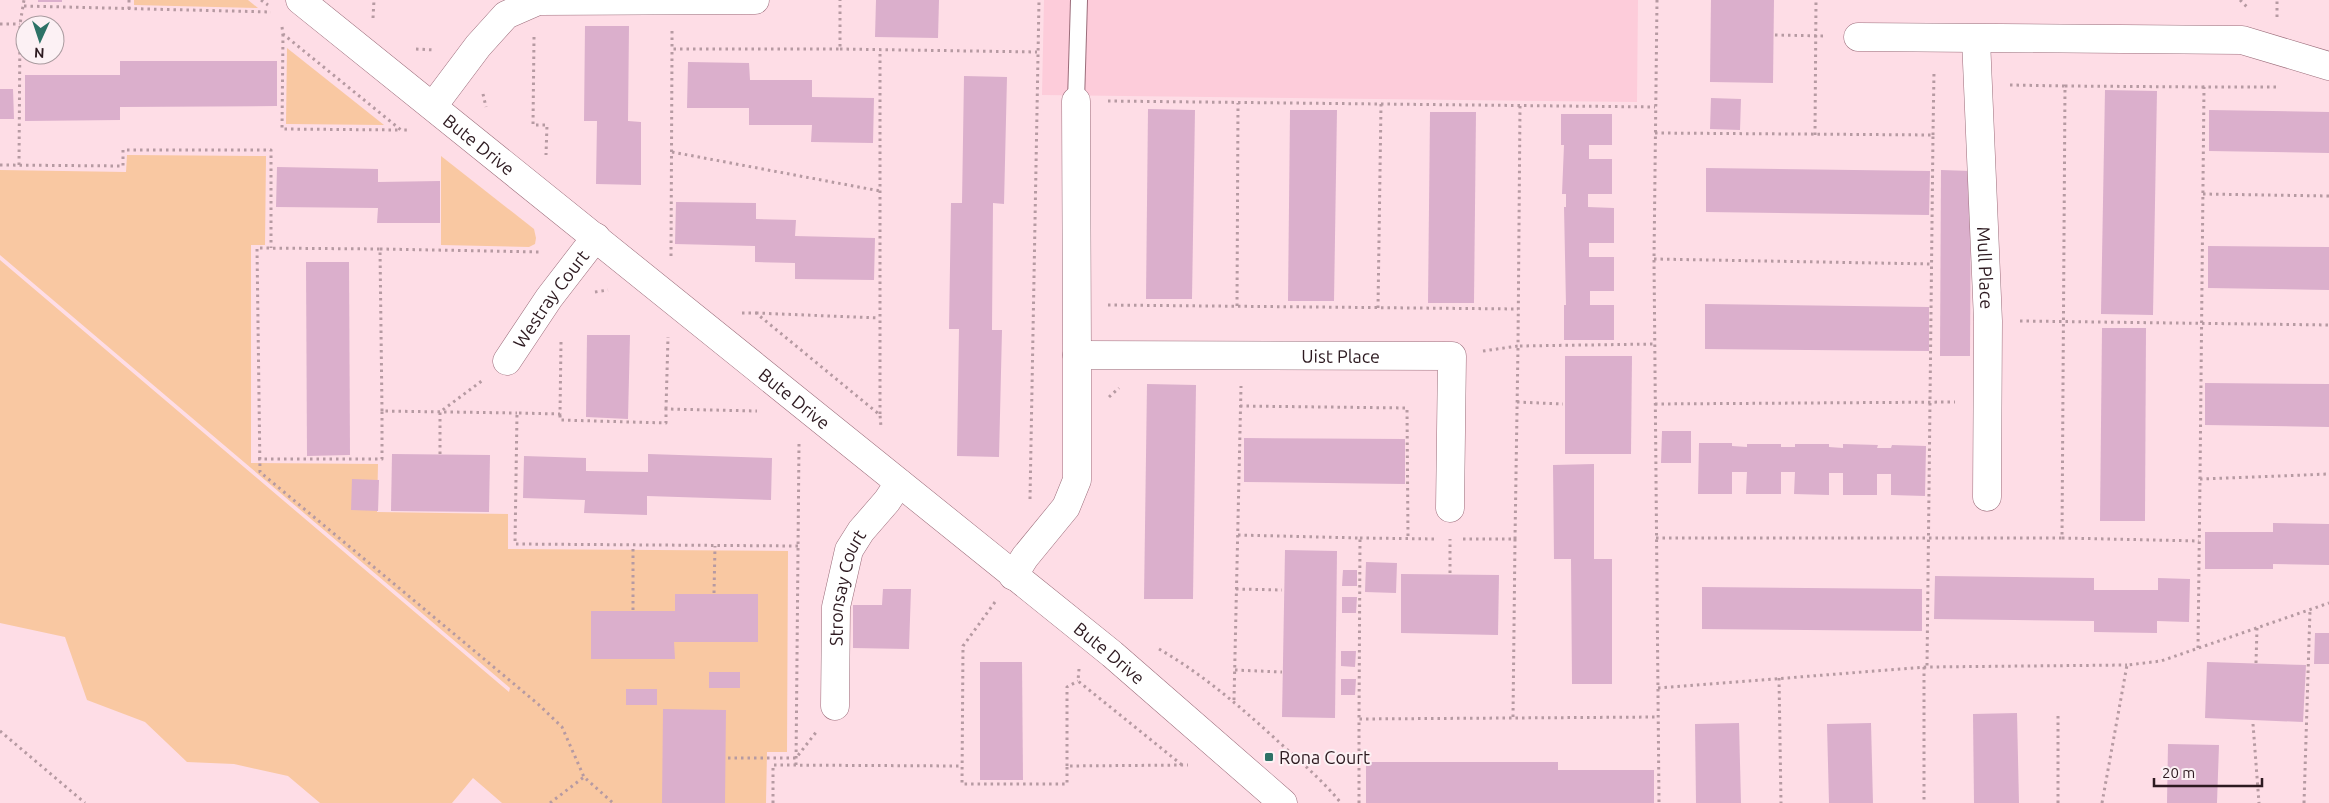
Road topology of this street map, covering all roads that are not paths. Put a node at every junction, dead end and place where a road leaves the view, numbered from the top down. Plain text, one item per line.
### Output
1 (300, 0) edge
2 (755, 0) edge
3 (1079, 0) edge
4 (1858, 37) road end
5 (1976, 39) junction
6 (2329, 66) edge
7 (1076, 101) joint
8 (433, 106) junction
9 (596, 237) junction
10 (1077, 355) junction
11 (507, 361) road end
12 (899, 483) junction
13 (1987, 497) dead end
14 (1450, 508) dead end
15 (1013, 576) junction
16 (835, 706) road end
17 (1283, 803) edge

1 - 8 street, Bute Drive
2 - 8 street
3 - 7 lane
4 - 5 street
5 - 6 street
5 - 13 street, Mull Place
7 - 10 street
8 - 9 street, Bute Drive
9 - 11 street, Westray Court
9 - 12 street, Bute Drive
10 - 14 street, Uist Place
10 - 15 street
12 - 15 street, Bute Drive
12 - 16 street, Stronsay Court
15 - 17 street, Bute Drive

